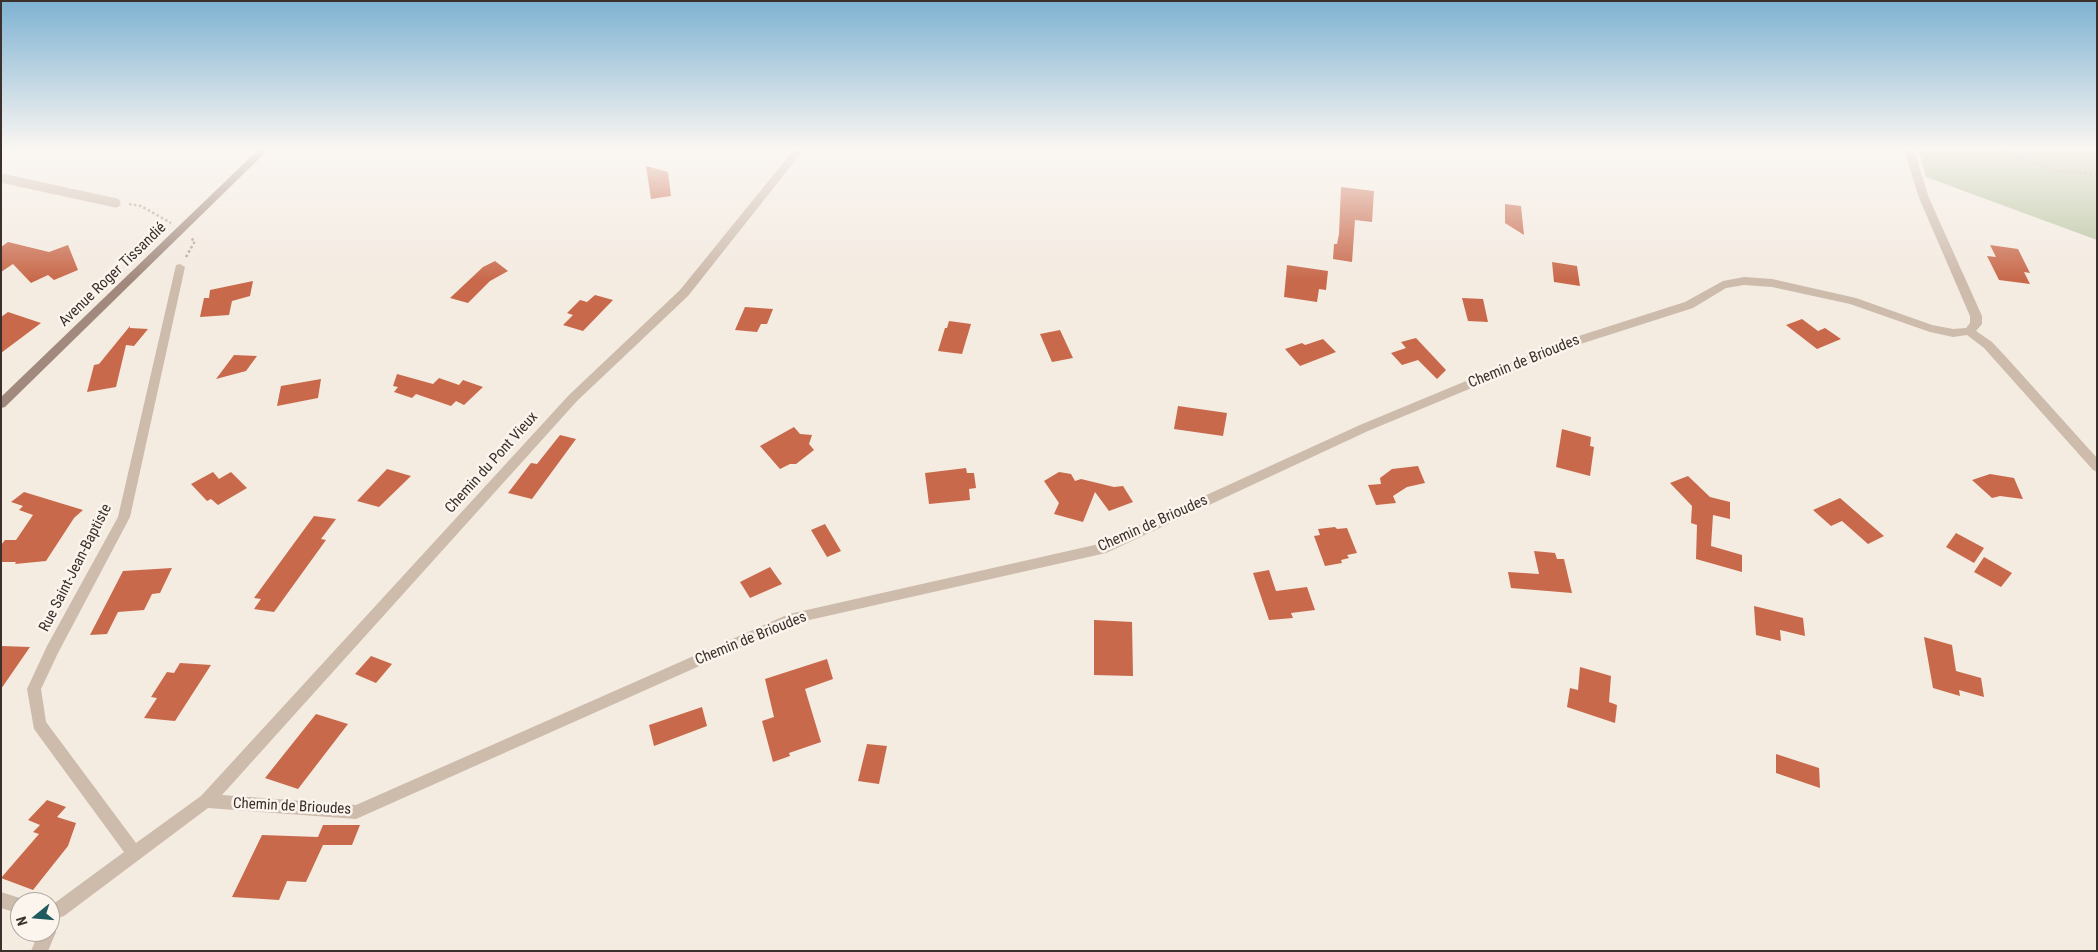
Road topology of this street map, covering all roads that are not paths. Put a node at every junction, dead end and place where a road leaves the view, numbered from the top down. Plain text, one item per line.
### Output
1 (63, 191) edge
2 (221, 191) edge
3 (765, 191) edge
4 (1922, 191) edge
5 (116, 203) road end
6 (180, 267) road end
7 (1969, 331) junction
8 (1, 404) edge
9 (2097, 468) edge
10 (206, 801) junction
11 (135, 854) junction
12 (60, 905) edge

1 - 5 lane
2 - 8 main road, Avenue Roger Tissandié
3 - 10 street, Chemin du Pont Vieux
4 - 7 street
6 - 11 street, Rue Saint-Jean-Baptiste
7 - 9 street
7 - 10 street, Chemin de Brioudes
10 - 11 street
11 - 12 street

